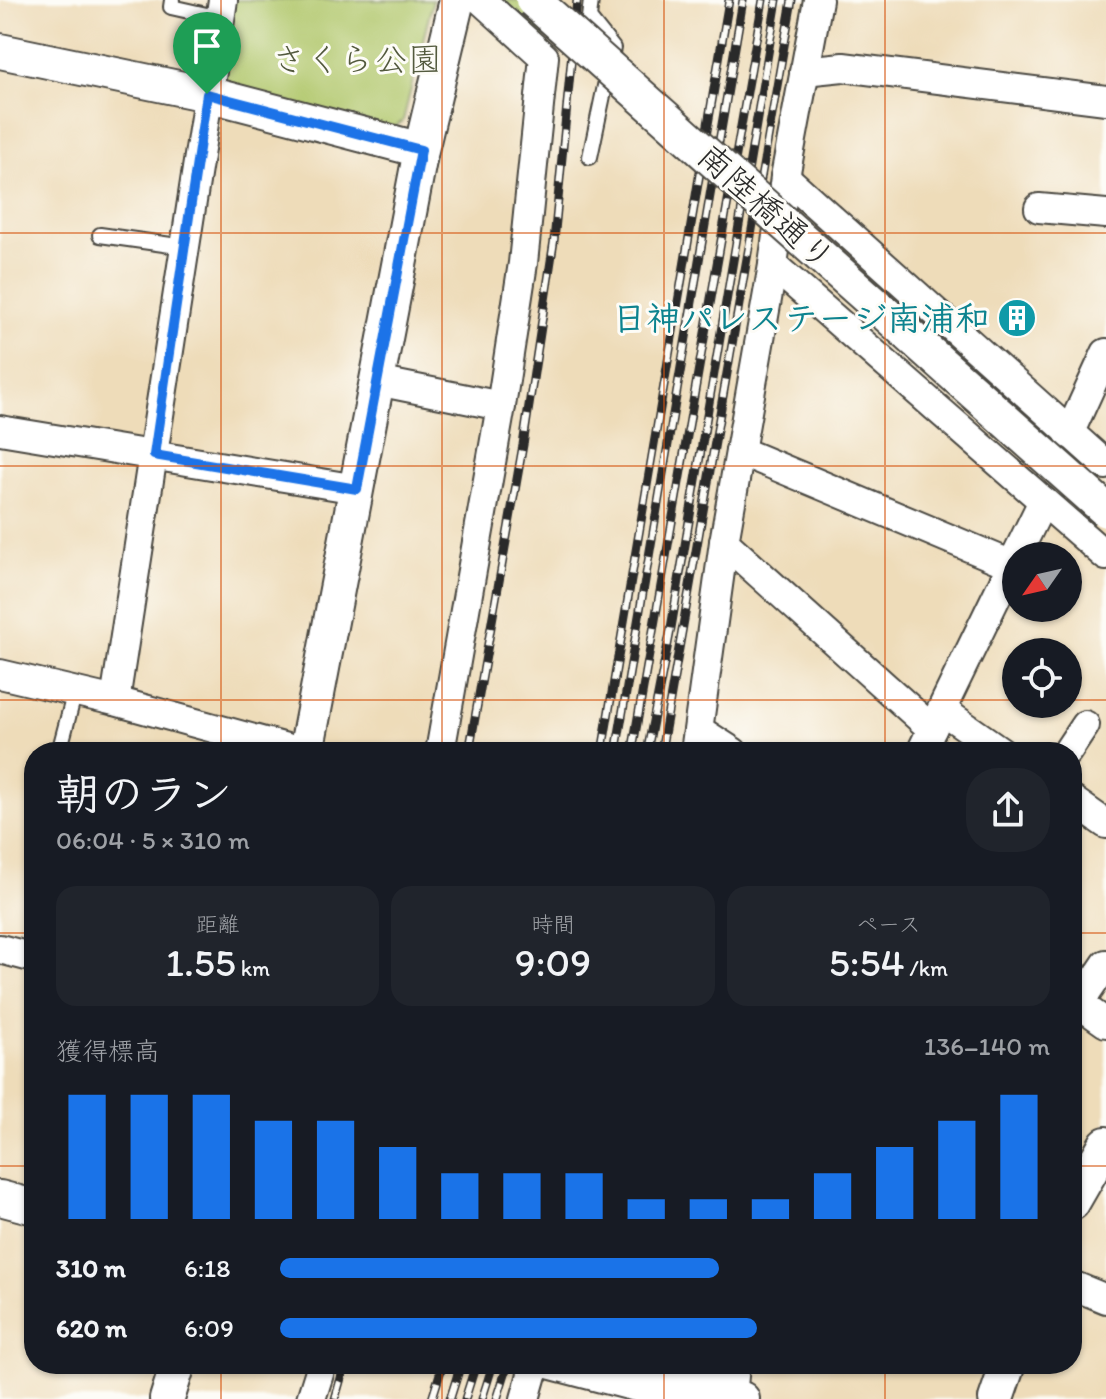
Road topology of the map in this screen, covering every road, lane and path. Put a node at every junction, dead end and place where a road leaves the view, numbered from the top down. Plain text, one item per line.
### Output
1 (172, 0) edge
2 (457, 0) edge
3 (481, 0) edge
4 (533, 0) edge
5 (591, 0) edge
6 (818, 0) edge
7 (221, 9) edge
8 (0, 51) edge
9 (804, 71) junction
10 (207, 94) junction
11 (1106, 100) edge
12 (421, 150) junction
13 (590, 157) dead end
14 (785, 177) junction
15 (1039, 208) dead end
16 (1106, 214) edge
17 (100, 235) dead end
18 (185, 247) junction
19 (773, 265) junction
20 (1106, 353) edge
21 (377, 381) junction
22 (501, 406) junction
23 (0, 430) edge
24 (1069, 434) junction
25 (740, 451) junction
26 (154, 455) junction
27 (1106, 465) edge
28 (357, 489) junction
29 (1043, 501) junction
30 (1106, 510) edge
31 (724, 542) junction
32 (1023, 542) edge
33 (1002, 554) edge
34 (1106, 556) edge
35 (1002, 586) edge
36 (0, 674) edge
37 (75, 691) junction
38 (115, 701) junction
39 (1085, 725) dead end
40 (932, 730) edge
41 (697, 741) edge
42 (62, 742) edge
43 (266, 742) edge
44 (305, 742) edge
45 (442, 742) edge
46 (970, 742) edge
47 (1074, 742) edge
48 (1082, 807) edge
49 (1106, 824) edge
50 (0, 949) edge
51 (24, 955) edge
52 (1106, 964) edge
53 (1082, 994) edge
54 (1082, 1005) edge
55 (1106, 1023) edge
56 (1106, 1144) edge
57 (1082, 1186) edge
58 (0, 1198) edge
59 (24, 1204) edge
60 (1082, 1289) edge
61 (1106, 1299) edge
62 (175, 1374) edge
63 (319, 1374) edge
64 (532, 1374) edge
65 (586, 1374) edge
66 (668, 1374) edge
67 (1005, 1374) edge
68 (736, 1389) edge
69 (167, 1399) edge
70 (311, 1399) edge
71 (525, 1399) edge
72 (682, 1399) edge
73 (996, 1399) edge

1 - 7 lane
2 - 12 street
3 - 22 street
4 - 30 street, 南陸橋通り, bridge
5 - 13 lane
6 - 9 street
7 - 10 street
8 - 10 street
9 - 11 street
9 - 14 street
10 - 12 street
10 - 18 street
12 - 21 street
14 - 19 street
14 - 24 street
15 - 16 street
17 - 18 lane
18 - 26 street
19 - 25 street
19 - 29 street
20 - 24 street
21 - 22 street
21 - 28 street
22 - 45 street
23 - 26 street
24 - 27 street
25 - 31 street
25 - 33 street
26 - 28 street
26 - 38 street
28 - 44 street
29 - 32 street
29 - 34 street
31 - 40 street
31 - 41 street
35 - 40 street
36 - 37 street
37 - 38 street
37 - 42 lane
38 - 43 street
39 - 47 street
40 - 46 street
48 - 49 street
50 - 51 street
52 - 53 street
54 - 55 street
56 - 57 street
58 - 59 street
60 - 61 street
62 - 69 street
63 - 70 street
64 - 71 street
65 - 72 street
66 - 68 street
67 - 73 street

